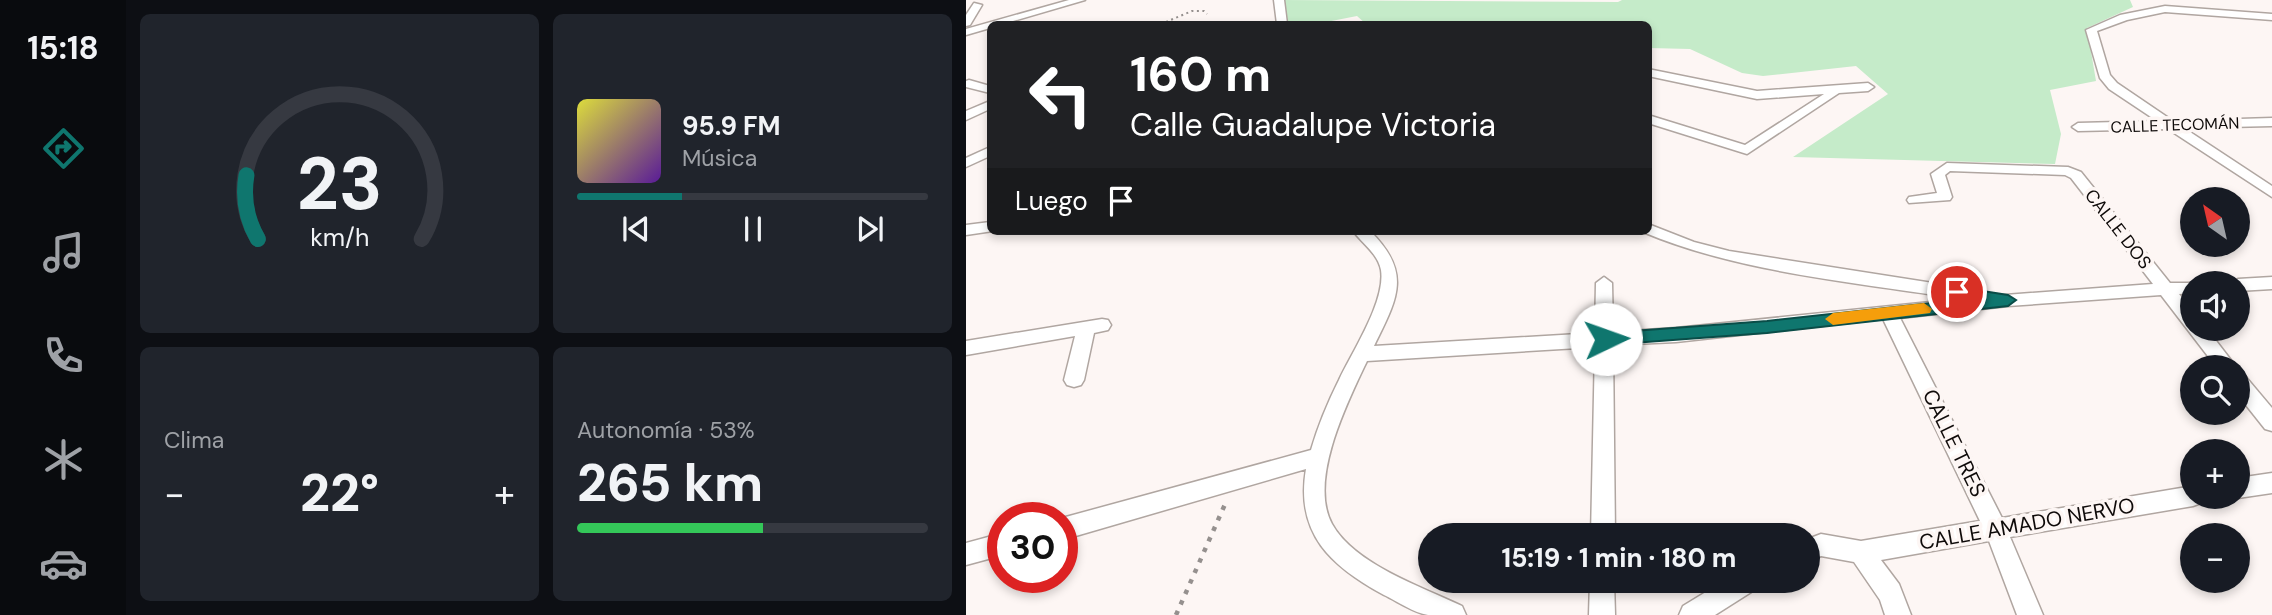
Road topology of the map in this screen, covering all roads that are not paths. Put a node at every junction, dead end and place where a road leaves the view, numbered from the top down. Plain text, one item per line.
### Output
1 (1080, 0) edge
2 (1279, 0) edge
3 (2198, 0) edge
4 (2272, 15) edge
5 (1006, 21) edge
6 (1282, 21) edge
7 (987, 26) edge
8 (966, 32) edge
9 (1652, 73) edge
10 (969, 84) dead end
11 (1868, 87) dead end
12 (987, 89) edge
13 (1836, 91) junction
14 (987, 106) edge
15 (966, 116) edge
16 (1654, 121) edge
17 (2272, 122) edge
18 (2172, 125) junction
19 (2078, 127) dead end
20 (987, 152) edge
21 (966, 163) edge
22 (2272, 192) edge
23 (1914, 200) dead end
24 (987, 228) edge
25 (966, 230) edge
26 (1652, 231) edge
27 (1365, 235) edge
28 (1604, 283) dead end
29 (2272, 283) edge
30 (2250, 284) edge
31 (2180, 288) edge
32 (2165, 289) junction
33 (2008, 300) junction
34 (2180, 308) edge
35 (1888, 312) junction
36 (1606, 339) junction
37 (2207, 341) edge
38 (966, 348) edge
39 (1361, 354) junction
40 (2218, 355) edge
41 (1074, 380) dead end
42 (2250, 396) edge
43 (2272, 423) edge
44 (1317, 457) junction
45 (2272, 483) edge
46 (2250, 486) edge
47 (2180, 498) edge
48 (1603, 523) edge
49 (1078, 525) edge
50 (1996, 528) junction
51 (1820, 545) edge
52 (987, 548) edge
53 (1861, 552) junction
54 (966, 554) edge
55 (1602, 593) edge
56 (1728, 593) edge
57 (1453, 615) edge
58 (1602, 615) edge
59 (1692, 615) edge
60 (1898, 615) edge
61 (2030, 615) edge

1 - 5 street
2 - 6 street
3 - 4 street
4 - 18 street
7 - 8 street
9 - 13 street
10 - 12 street
11 - 13 street
13 - 16 street
14 - 15 street
17 - 18 street, CALLE TECOMÁN
18 - 19 street, CALLE TECOMÁN
18 - 22 street
20 - 21 street
23 - 32 street, CALLE DOS
24 - 25 street
26 - 33 street
27 - 39 street
28 - 36 street
29 - 30 street
31 - 32 street
32 - 33 street
32 - 34 street, CALLE DOS
33 - 35 street
35 - 36 street
35 - 50 street, CALLE TRES
36 - 39 street
36 - 48 street
37 - 40 street
38 - 41 street
39 - 44 street
42 - 43 street
44 - 49 street
44 - 57 street
45 - 46 street
47 - 50 street, CALLE AMADO NERVO
50 - 53 street, CALLE AMADO NERVO
50 - 61 street, CALLE TRES
51 - 53 street
52 - 54 street
53 - 60 street
55 - 58 street
56 - 59 street

